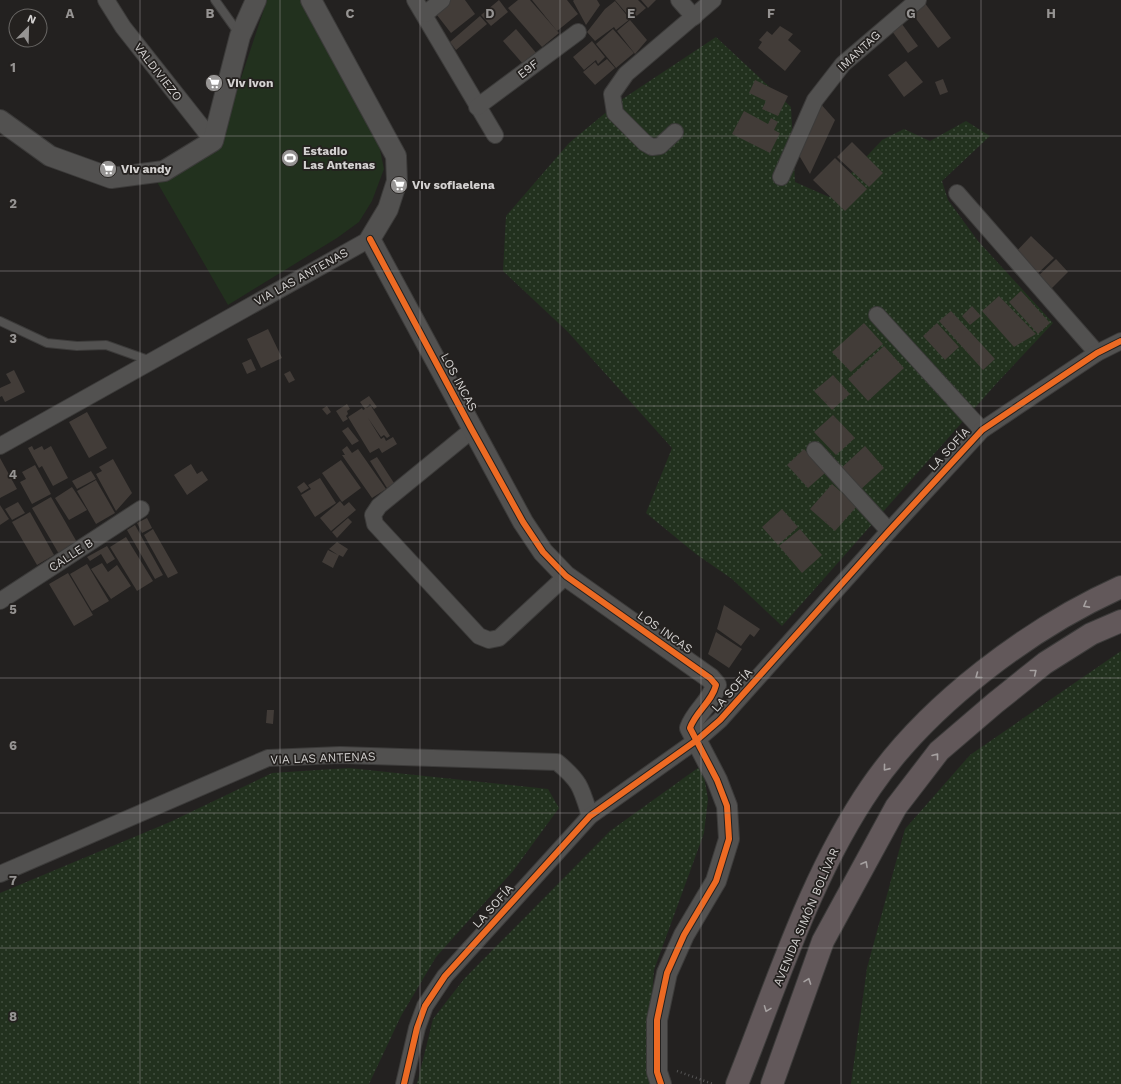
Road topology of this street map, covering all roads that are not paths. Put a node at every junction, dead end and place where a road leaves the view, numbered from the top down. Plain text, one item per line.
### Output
1 (106, 0) edge
2 (215, 0) edge
3 (256, 0) edge
4 (311, 0) edge
5 (416, 0) edge
6 (442, 0) edge
7 (679, 0) edge
8 (713, 0) edge
9 (918, 0) edge
10 (425, 14) junction
11 (694, 17) junction
12 (578, 32) dead end
13 (240, 36) junction
14 (477, 107) junction
15 (0, 120) edge
16 (675, 132) dead end
17 (495, 135) dead end
18 (213, 141) junction
19 (781, 177) dead end
20 (957, 192) dead end
21 (370, 239) junction
22 (877, 315) dead end
23 (0, 321) edge
24 (1121, 341) edge
25 (1097, 353) junction
26 (152, 361) junction
27 (472, 430) junction
28 (982, 430) junction
29 (0, 446) edge
30 (815, 450) dead end
31 (141, 509) dead end
32 (889, 531) junction
33 (566, 576) junction
34 (1121, 587) edge
35 (0, 601) edge
36 (1121, 622) edge
37 (696, 740) junction
38 (590, 816) junction
39 (0, 874) edge
40 (404, 1084) edge
41 (661, 1084) edge
42 (737, 1084) edge
43 (772, 1084) edge

1 - 18 street, VALDIVIEZO
2 - 13 lane
3 - 13 street
4 - 21 street, VIA LAS ANTENAS
5 - 10 street
6 - 10 street
7 - 11 street
8 - 11 street
9 - 19 street, IMANTAG
10 - 14 street
11 - 16 street
12 - 14 street, E9F
13 - 18 street
14 - 17 street
15 - 18 street
20 - 25 street
21 - 26 street, VIA LAS ANTENAS
21 - 27 street, LOS INCAS
22 - 28 street
23 - 26 lane
24 - 25 street, LA SOFÍA
25 - 28 street, LA SOFÍA
26 - 29 street, VIA LAS ANTENAS
27 - 33 street, LOS INCAS
27 - 33 street
28 - 32 street, LA SOFÍA
30 - 32 street
31 - 35 street, CALLE B
32 - 37 street, LA SOFÍA
33 - 37 street, LOS INCAS
34 -> 42 highway, AVENIDA SIMÓN BOLÍVAR
43 -> 36 highway, AVENIDA SIMÓN BOLÍVAR
37 - 38 street, LA SOFÍA
37 - 41 street, LOS INCAS
38 - 39 street, VIA LAS ANTENAS
38 - 40 street, LA SOFÍA

